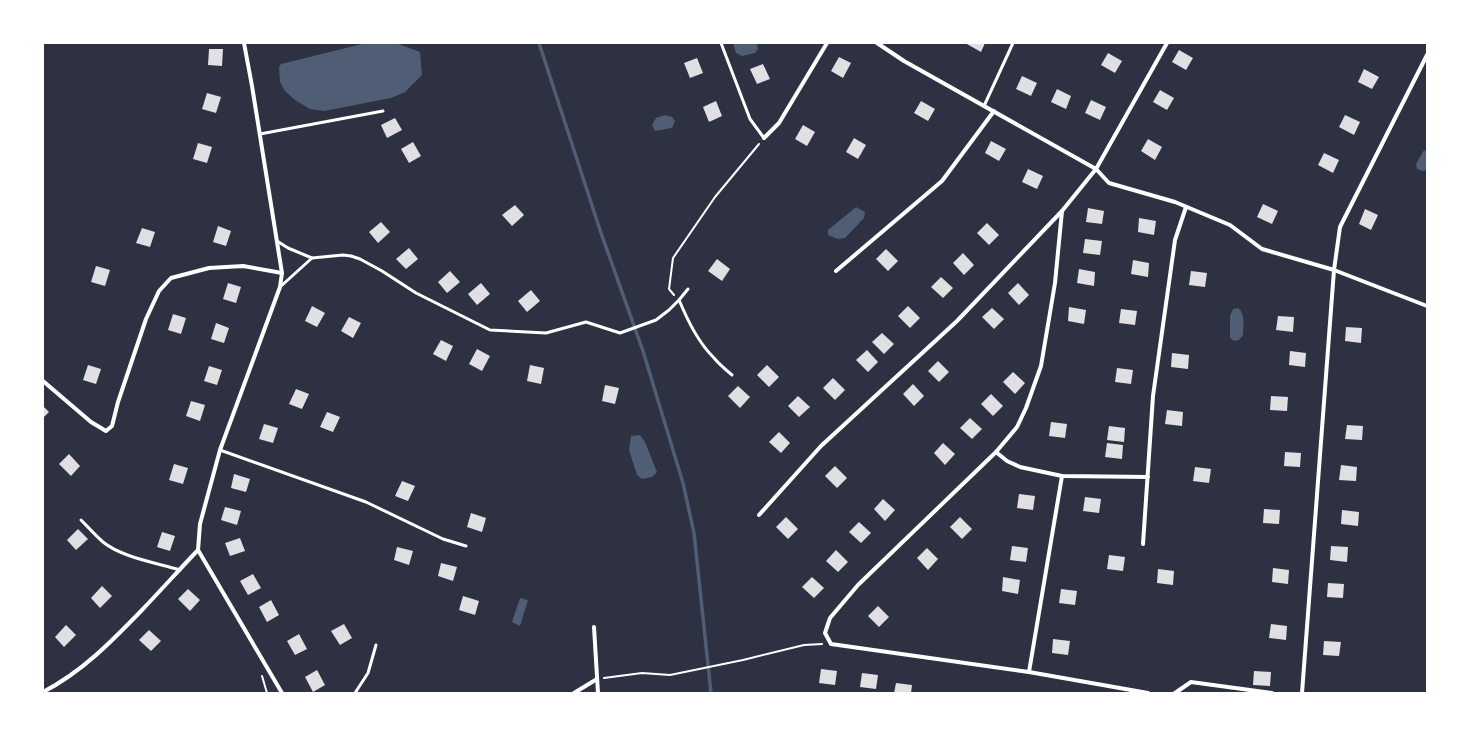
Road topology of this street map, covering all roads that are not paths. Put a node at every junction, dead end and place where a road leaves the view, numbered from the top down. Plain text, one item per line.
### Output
1 (244, 43) edge
2 (721, 43) edge
3 (827, 43) edge
4 (877, 43) edge
5 (1013, 43) edge
6 (1167, 43) edge
7 (1427, 55) edge
8 (984, 106) junction
9 (383, 111) dead end
10 (994, 111) junction
11 (260, 134) junction
12 (764, 138) joint
13 (1096, 169) junction
14 (1186, 207) junction
15 (1062, 211) junction
16 (277, 240) junction
17 (312, 258) junction
18 (1334, 270) junction
19 (836, 271) dead end
20 (282, 273) junction
21 (280, 287) junction
22 (688, 289) dead end
23 (678, 300) junction
24 (1427, 306) edge
25 (732, 375) dead end
26 (43, 381) edge
27 (220, 450) junction
28 (996, 452) junction
29 (1062, 476) junction
30 (1148, 477) junction
31 (759, 515) dead end
32 (81, 520) dead end
33 (1144, 544) dead end
34 (466, 546) dead end
35 (198, 550) junction
36 (180, 570) junction
37 (594, 627) dead end
38 (376, 645) dead end
39 (1029, 672) junction
40 (597, 679) junction
41 (43, 692) edge
42 (282, 693) edge
43 (355, 693) edge
44 (574, 693) edge
45 (598, 693) edge
46 (1148, 693) edge
47 (1175, 693) edge
48 (1272, 693) edge
49 (1302, 693) edge

1 - 11 street
2 - 12 lane
3 - 12 street
4 - 8 street
5 - 8 lane
6 - 13 street
7 - 18 street
8 - 10 street
9 - 11 lane
10 - 13 street
10 - 19 street
11 - 16 street
13 - 14 street
13 - 15 street
14 - 18 street
14 - 30 street
15 - 28 street
15 - 31 street
16 - 17 lane
16 - 20 street
17 - 21 lane
17 - 23 lane
18 - 24 street
18 - 49 street
20 - 21 street
20 - 26 street
21 - 27 street
22 - 23 lane
23 - 25 lane
27 - 34 lane
27 - 35 street
28 - 29 street
28 - 39 street
29 - 30 street
29 - 39 street
30 - 33 street
32 - 36 lane
35 - 36 street
35 - 42 street
36 - 41 street
37 - 40 street
38 - 43 lane
39 - 46 street
40 - 44 street
40 - 45 street
47 - 48 street

